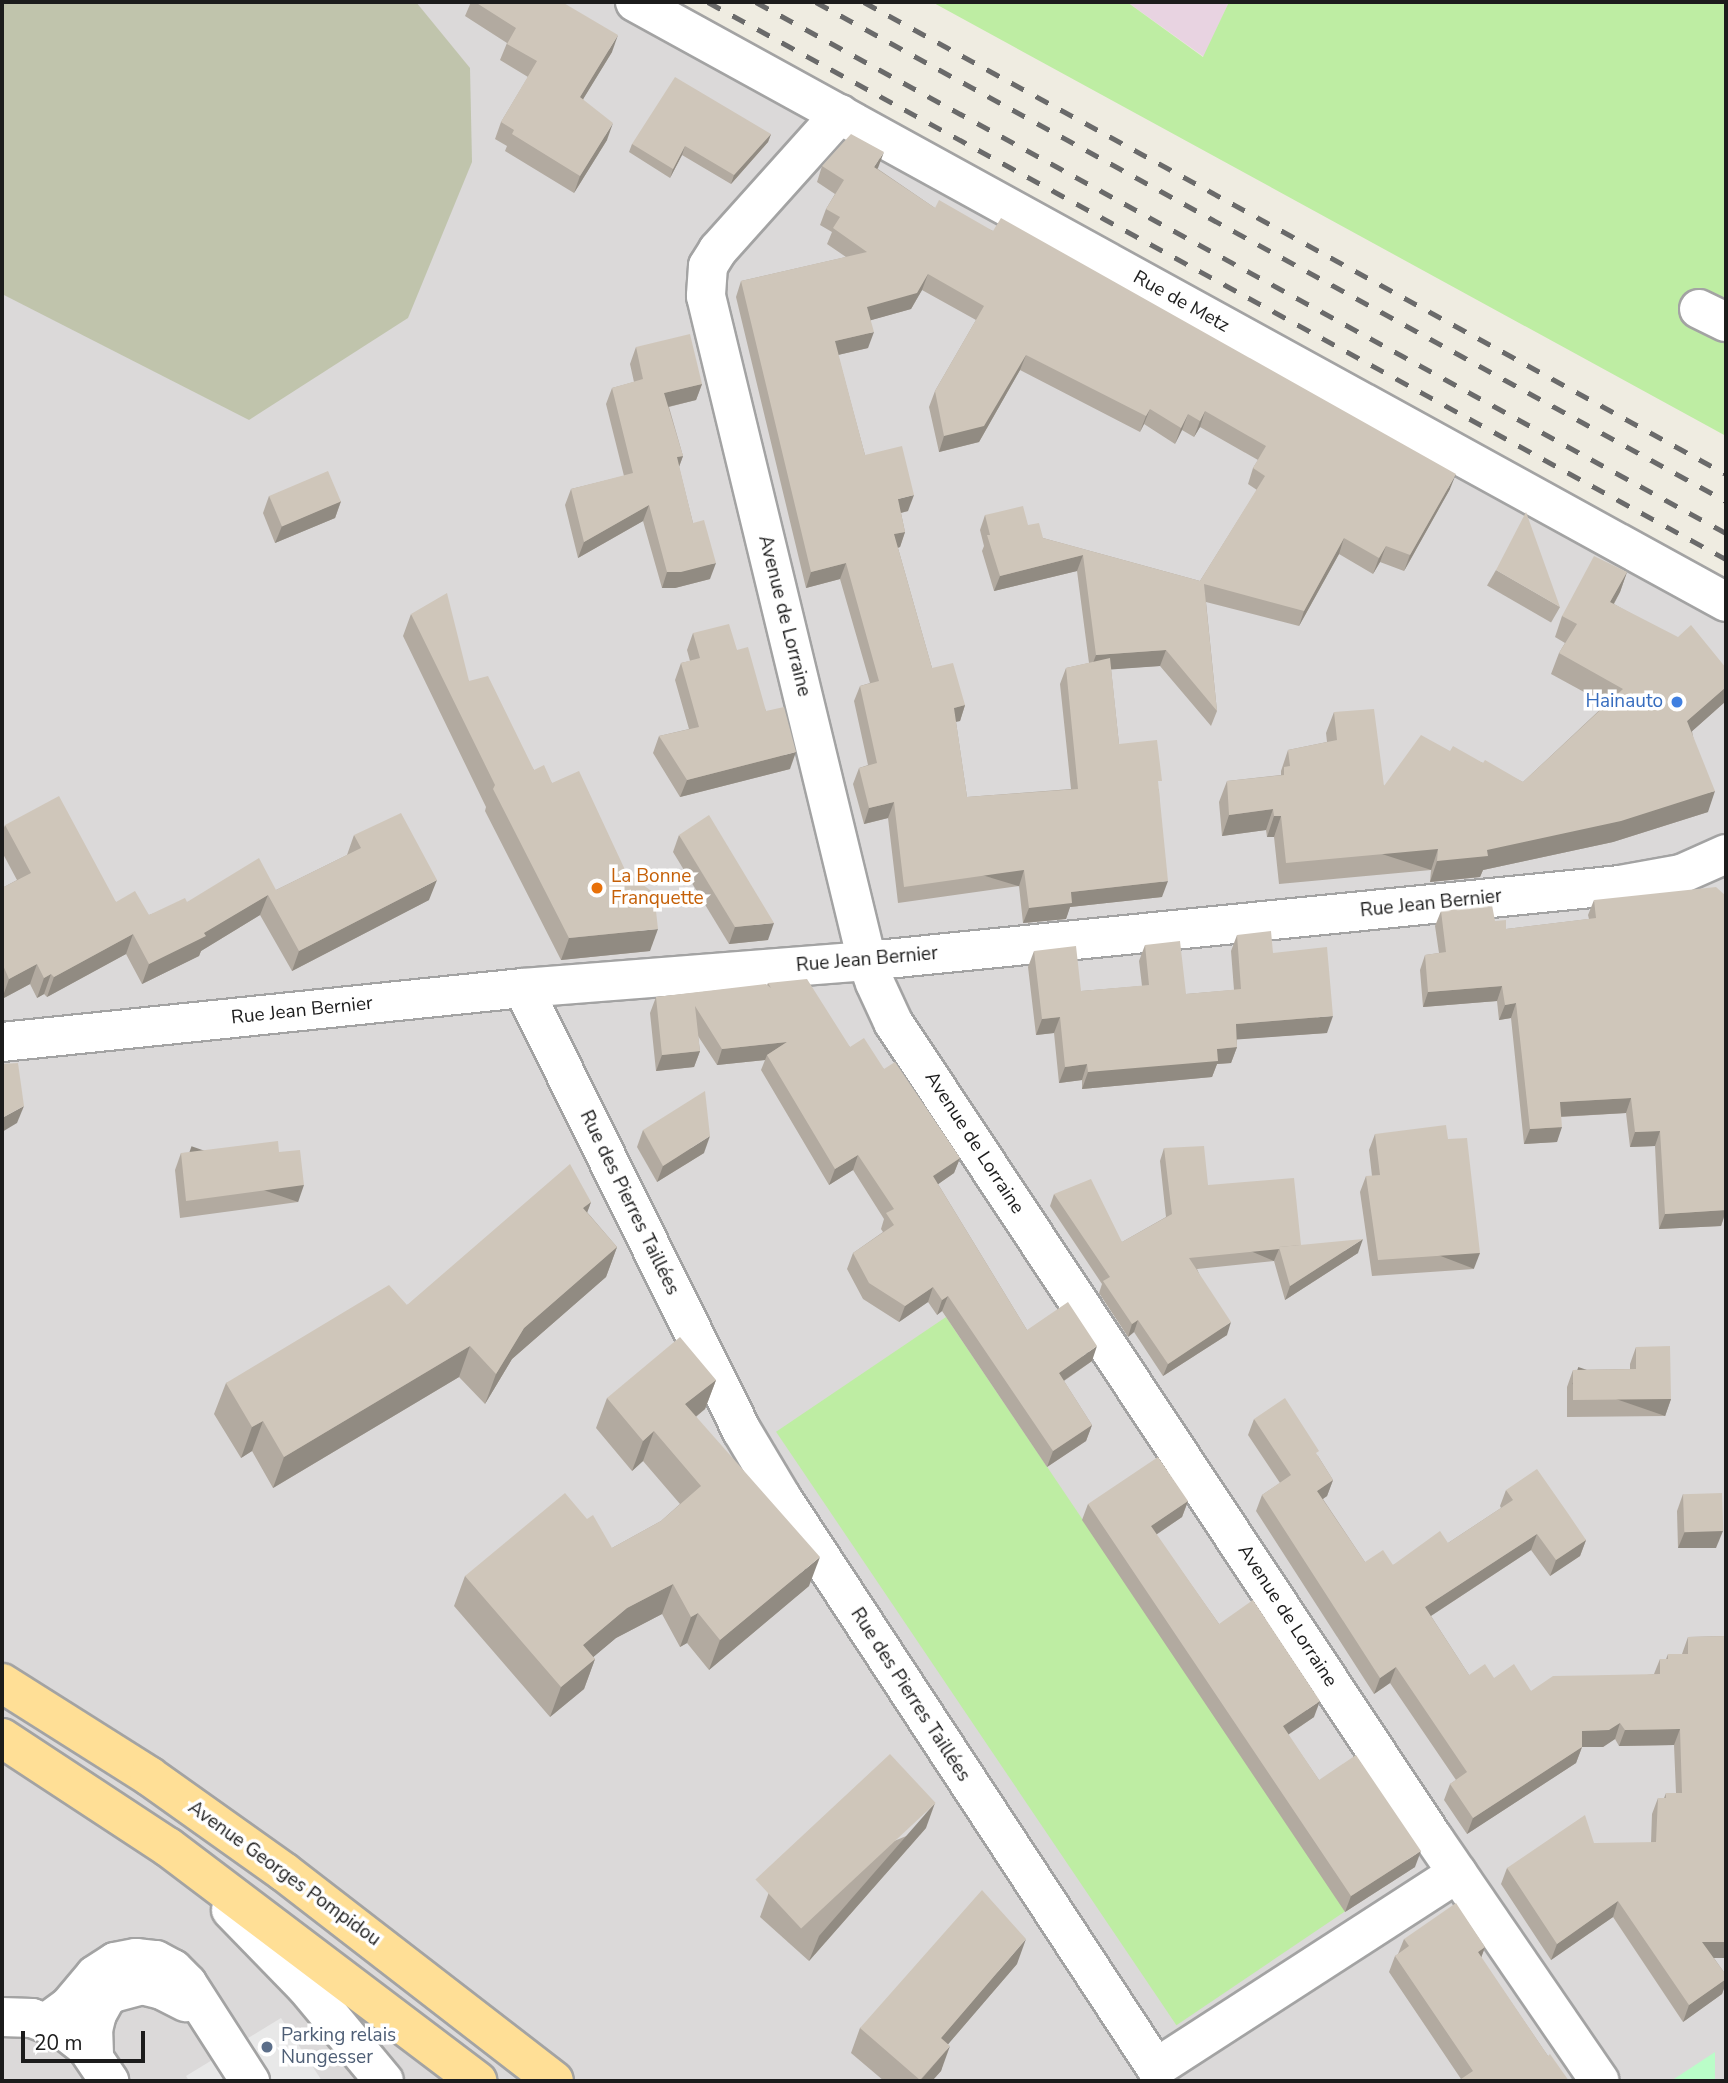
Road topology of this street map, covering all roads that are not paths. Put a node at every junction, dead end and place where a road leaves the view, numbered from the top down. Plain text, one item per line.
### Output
1 (635, 2) edge
2 (840, 114) junction
3 (1726, 602) edge
4 (1726, 854) edge
5 (867, 961) junction
6 (523, 988) junction
7 (2, 1042) edge
8 (2, 1683) edge
9 (2, 1738) edge
10 (167, 1847) junction
11 (1458, 1873) junction
12 (2, 1995) edge
13 (27, 2019) edge
14 (209, 2022) junction
15 (101, 2068) edge
16 (250, 2081) edge
17 (384, 2081) edge
18 (477, 2081) edge
19 (554, 2081) edge
20 (1600, 2081) edge

1 - 2 street, Rue de Metz
2 - 3 street, Rue de Metz
2 - 5 street, Avenue de Lorraine
4 - 5 street, Rue Jean Bernier
5 - 6 street, Rue Jean Bernier
5 - 11 street, Avenue de Lorraine
6 - 7 street, Rue Jean Bernier
6 - 11 street, Rue des Pierres Taillées
8 - 19 main road, Avenue Georges Pompidou
9 - 10 main road
10 - 17 street
10 - 18 main road
11 - 20 street, Avenue de Lorraine
12 - 13 street
13 - 14 street
13 - 15 street
14 - 15 street
14 - 16 street

